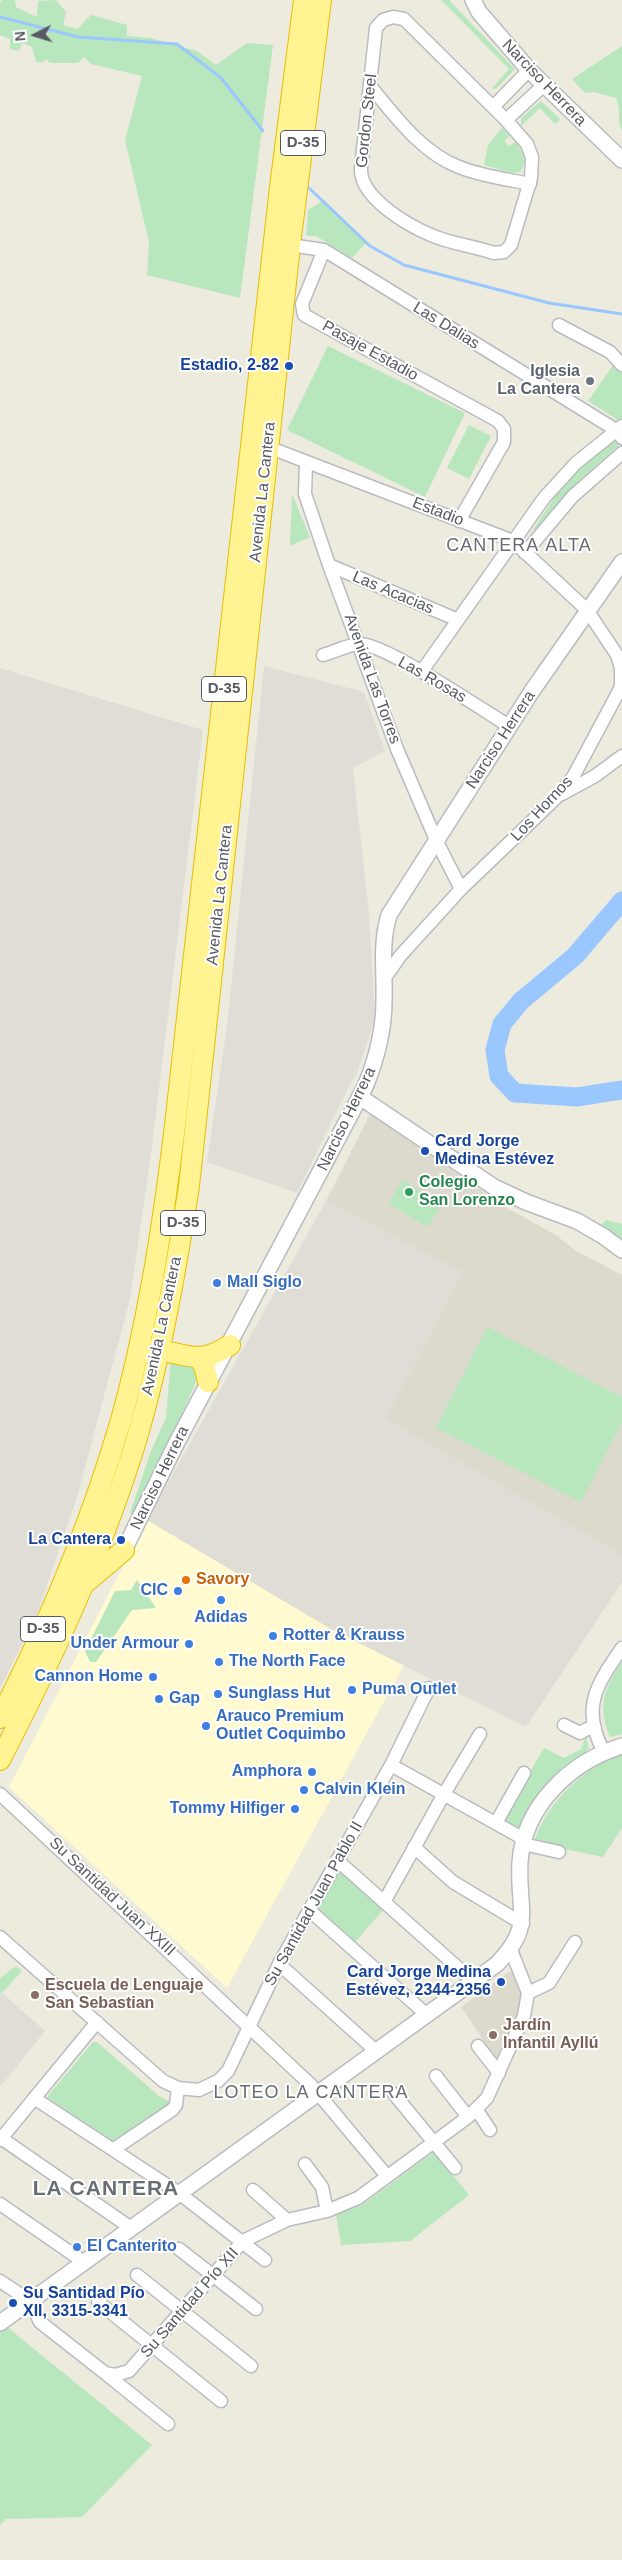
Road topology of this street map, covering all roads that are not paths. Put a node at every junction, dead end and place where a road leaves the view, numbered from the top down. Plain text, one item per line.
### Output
1 (304, 0) edge
2 (321, 0) edge
3 (473, 0) edge
4 (529, 70) junction
5 (544, 85) junction
6 (371, 87) junction
7 (493, 107) junction
8 (506, 120) junction
9 (622, 160) edge
10 (530, 184) junction
11 (282, 244) junction
12 (324, 250) junction
13 (559, 326) dead end
14 (622, 365) edge
15 (620, 432) edge
16 (268, 447) junction
17 (622, 453) edge
18 (306, 462) junction
19 (459, 521) junction
20 (513, 541) junction
21 (525, 553) junction
22 (622, 562) edge
23 (329, 565) junction
24 (587, 610) junction
25 (458, 620) junction
26 (360, 644) junction
27 (323, 655) dead end
28 (422, 671) junction
29 (509, 726) junction
30 (622, 756) edge
31 (558, 796) junction
32 (436, 840) junction
33 (461, 889) junction
34 (384, 979) junction
35 (360, 1097) junction
36 (622, 1250) edge
37 (230, 1346) junction
38 (159, 1351) junction
39 (138, 1354) junction
40 (199, 1359) junction
41 (208, 1382) junction
42 (89, 1544) junction
43 (124, 1550) junction
44 (82, 1586) junction
45 (622, 1648) edge
46 (429, 1688) dead end
47 (0, 1718) edge
48 (564, 1725) dead end
49 (595, 1728) junction
50 (480, 1734) dead end
51 (622, 1746) edge
52 (604, 1752) junction
53 (0, 1760) edge
54 (391, 1764) junction
55 (524, 1773) dead end
56 (0, 1794) edge
57 (444, 1794) junction
58 (496, 1823) junction
59 (523, 1842) junction
60 (414, 1848) junction
61 (559, 1852) dead end
62 (337, 1860) junction
63 (384, 1902) junction
64 (308, 1910) junction
65 (523, 1924) junction
66 (0, 1937) edge
67 (575, 1942) dead end
68 (0, 1945) edge
69 (511, 1950) junction
70 (19, 1956) junction
71 (279, 1964) junction
72 (474, 1982) junction
73 (528, 1993) junction
74 (427, 2015) junction
75 (97, 2022) junction
76 (250, 2026) junction
77 (478, 2046) dead end
78 (376, 2052) junction
79 (499, 2073) junction
80 (436, 2076) dead end
81 (178, 2088) junction
82 (318, 2092) junction
83 (394, 2094) dead end
84 (34, 2098) junction
85 (472, 2113) junction
86 (490, 2130) dead end
87 (1, 2139) edge
88 (434, 2142) junction
89 (114, 2149) junction
90 (305, 2164) dead end
91 (455, 2168) dead end
92 (387, 2176) junction
93 (253, 2190) dead end
94 (179, 2193) junction
95 (0, 2204) edge
96 (327, 2211) junction
97 (287, 2220) junction
98 (131, 2228) junction
99 (243, 2241) junction
100 (179, 2249) dead end
101 (265, 2260) dead end
102 (84, 2262) junction
103 (213, 2275) junction
104 (137, 2276) dead end
105 (0, 2281) edge
106 (30, 2301) junction
107 (98, 2302) dead end
108 (256, 2309) dead end
109 (183, 2312) junction
110 (0, 2323) edge
111 (152, 2346) junction
112 (250, 2366) dead end
113 (105, 2373) junction
114 (221, 2401) dead end
115 (168, 2424) dead end

1 - 11 highway, Avenida La Cantera / D-35
2 - 11 highway, Avenida La Cantera / D-35
3 - 4 street, Narciso Herrera
4 - 5 street, Narciso Herrera
4 - 7 street
5 - 8 street
5 - 9 street, Narciso Herrera
6 - 7 street, Gordon Steel
6 - 10 street
6 - 10 street, Gordon Steel
7 - 8 street, Gordon Steel
8 - 10 street, Gordon Steel
11 - 12 street, Las Dalias
11 - 16 highway, Avenida La Cantera / D-35
11 - 39 highway, Avenida La Cantera / D-35
12 - 15 street, Las Dalias
12 - 19 street, Pasaje Estadio
13 - 14 street
15 - 20 street
16 - 18 street, Estadio
16 - 38 highway, Avenida La Cantera / D-35
17 - 21 street
18 - 19 street, Estadio
18 - 23 street, Avenida Las Torres
19 - 20 street, Estadio
20 - 21 street, Estadio
20 - 25 street
21 - 24 street, Estadio
22 - 24 street, Narciso Herrera
23 - 25 street, Las Acacias
23 - 26 street, Avenida Las Torres
24 - 29 street, Narciso Herrera
24 - 31 street, Los Hornos
25 - 28 street
26 - 27 street
26 - 28 street, Las Rosas
26 - 32 street, Avenida Las Torres
28 - 29 street, Las Rosas
29 - 32 street, Narciso Herrera
30 - 31 street
31 - 33 street, Los Hornos
32 - 33 street, Avenida Las Torres
32 - 34 street, Narciso Herrera
33 - 34 street, Los Hornos
34 - 35 street, Narciso Herrera
35 - 36 street
35 - 37 street, Narciso Herrera
37 - 40 highway
37 - 41 street, Narciso Herrera
38 - 39 highway
38 - 40 highway
38 - 42 highway, Avenida La Cantera / D-35
39 - 42 highway, Avenida La Cantera / D-35
40 - 41 highway
41 - 43 street, Narciso Herrera
42 - 43 highway
42 - 44 highway, Avenida La Cantera / D-35
42 - 47 highway, Avenida La Cantera / D-35
43 - 44 highway
44 - 53 highway, Avenida La Cantera / D-35
45 - 49 street
46 - 54 street, Su Santidad Juan Pablo II
48 - 49 street
49 - 52 street
50 - 57 street
51 - 52 street
52 - 59 street
54 - 57 street
54 - 62 street, Su Santidad Juan Pablo II
55 - 58 street
56 - 76 street, Su Santidad Juan XXIII
57 - 58 street
57 - 60 street
58 - 59 street
59 - 61 street
59 - 65 street
60 - 63 street
60 - 65 street
62 - 63 street
62 - 64 street, Su Santidad Juan Pablo II
63 - 72 street
64 - 71 street, Su Santidad Juan Pablo II
64 - 74 street
65 - 69 street
66 - 70 street, Su Santidad Juan Pablo II
67 - 73 street
68 - 70 street, Su Santidad Juan Pablo II
69 - 72 street
69 - 73 street
70 - 75 street, Su Santidad Juan Pablo II
71 - 76 street, Su Santidad Juan Pablo II
71 - 78 street
72 - 74 street
73 - 79 street, Su Santidad Pío XII
74 - 78 street
75 - 81 street, Su Santidad Juan Pablo II
75 - 84 street
76 - 81 street, Su Santidad Juan Pablo II
76 - 82 street, Su Santidad Juan XXIII
77 - 79 street
78 - 82 street
79 - 85 street, Su Santidad Pío XII
80 - 85 street
81 - 89 street
82 - 92 street, Su Santidad Juan XXIII
82 - 94 street
83 - 88 street
84 - 87 street
84 - 89 street
85 - 86 street
85 - 88 street, Su Santidad Pío XII
87 - 98 street
88 - 91 street
88 - 92 street, Su Santidad Pío XII
89 - 94 street
90 - 96 street
92 - 96 street, Su Santidad Pío XII
93 - 97 street
94 - 98 street
94 - 99 street
95 - 102 street
96 - 97 street, Su Santidad Pío XII
97 - 99 street, Su Santidad Pío XII
98 - 102 street
99 - 101 street
99 - 103 street, Su Santidad Pío XII
100 - 103 street
102 - 106 street
103 - 108 street
103 - 109 street, Su Santidad Pío XII
104 - 109 street
105 - 106 street
106 - 110 street
106 - 113 street
107 - 111 street
109 - 111 street, Su Santidad Pío XII
109 - 112 street
111 - 113 street, Su Santidad Pío XII
111 - 114 street
113 - 115 street

